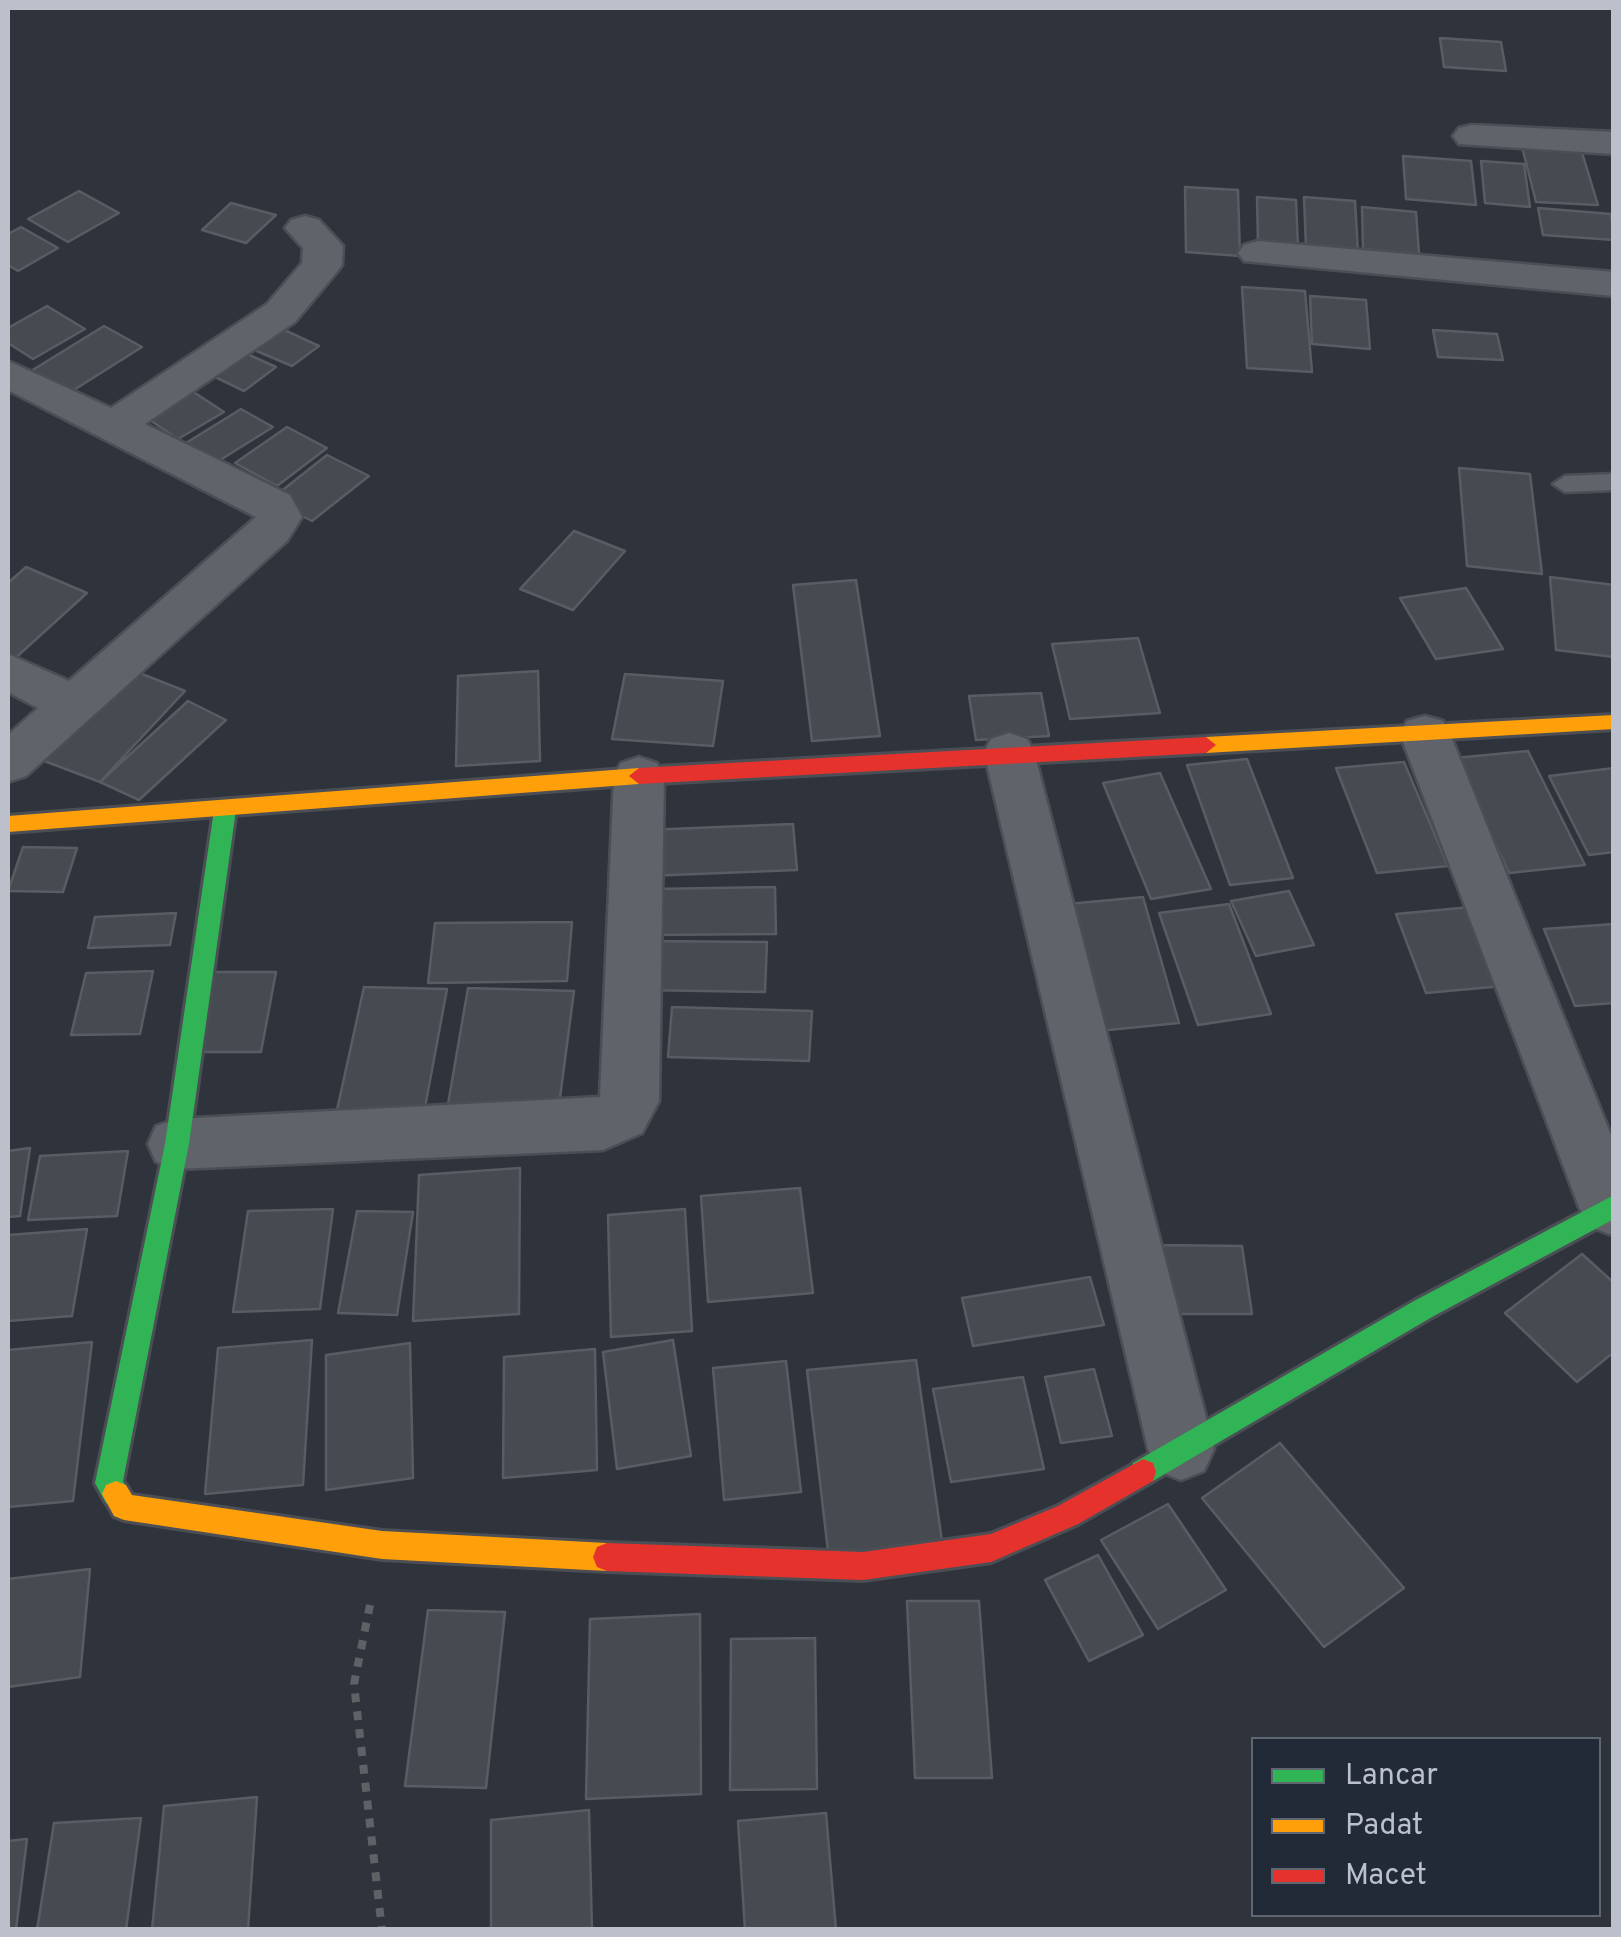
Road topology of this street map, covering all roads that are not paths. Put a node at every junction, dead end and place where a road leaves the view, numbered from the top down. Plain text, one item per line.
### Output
1 (1472, 136) dead end
2 (1614, 143) edge
3 (305, 228) dead end
4 (1258, 253) dead end
5 (1614, 284) edge
6 (8, 374) edge
7 (113, 426) junction
8 (1614, 482) edge
9 (1565, 484) dead end
10 (8, 671) edge
11 (72, 705) junction
12 (1614, 722) edge
13 (1425, 734) junction
14 (1009, 752) junction
15 (8, 763) edge
16 (639, 776) junction
17 (225, 810) junction
18 (8, 824) edge
19 (177, 1144) junction
20 (1611, 1207) edge
21 (1181, 1449) junction

1 - 2 street
3 - 7 street
4 - 5 street
6 - 7 street
7 - 11 street
8 - 9 lane
10 - 11 street
11 - 15 street
12 - 13 street
13 - 14 street
13 - 20 street
14 - 16 street
14 - 21 street
16 - 17 street
16 - 19 street
17 - 18 street
17 - 19 street
19 - 21 street
20 - 21 street

